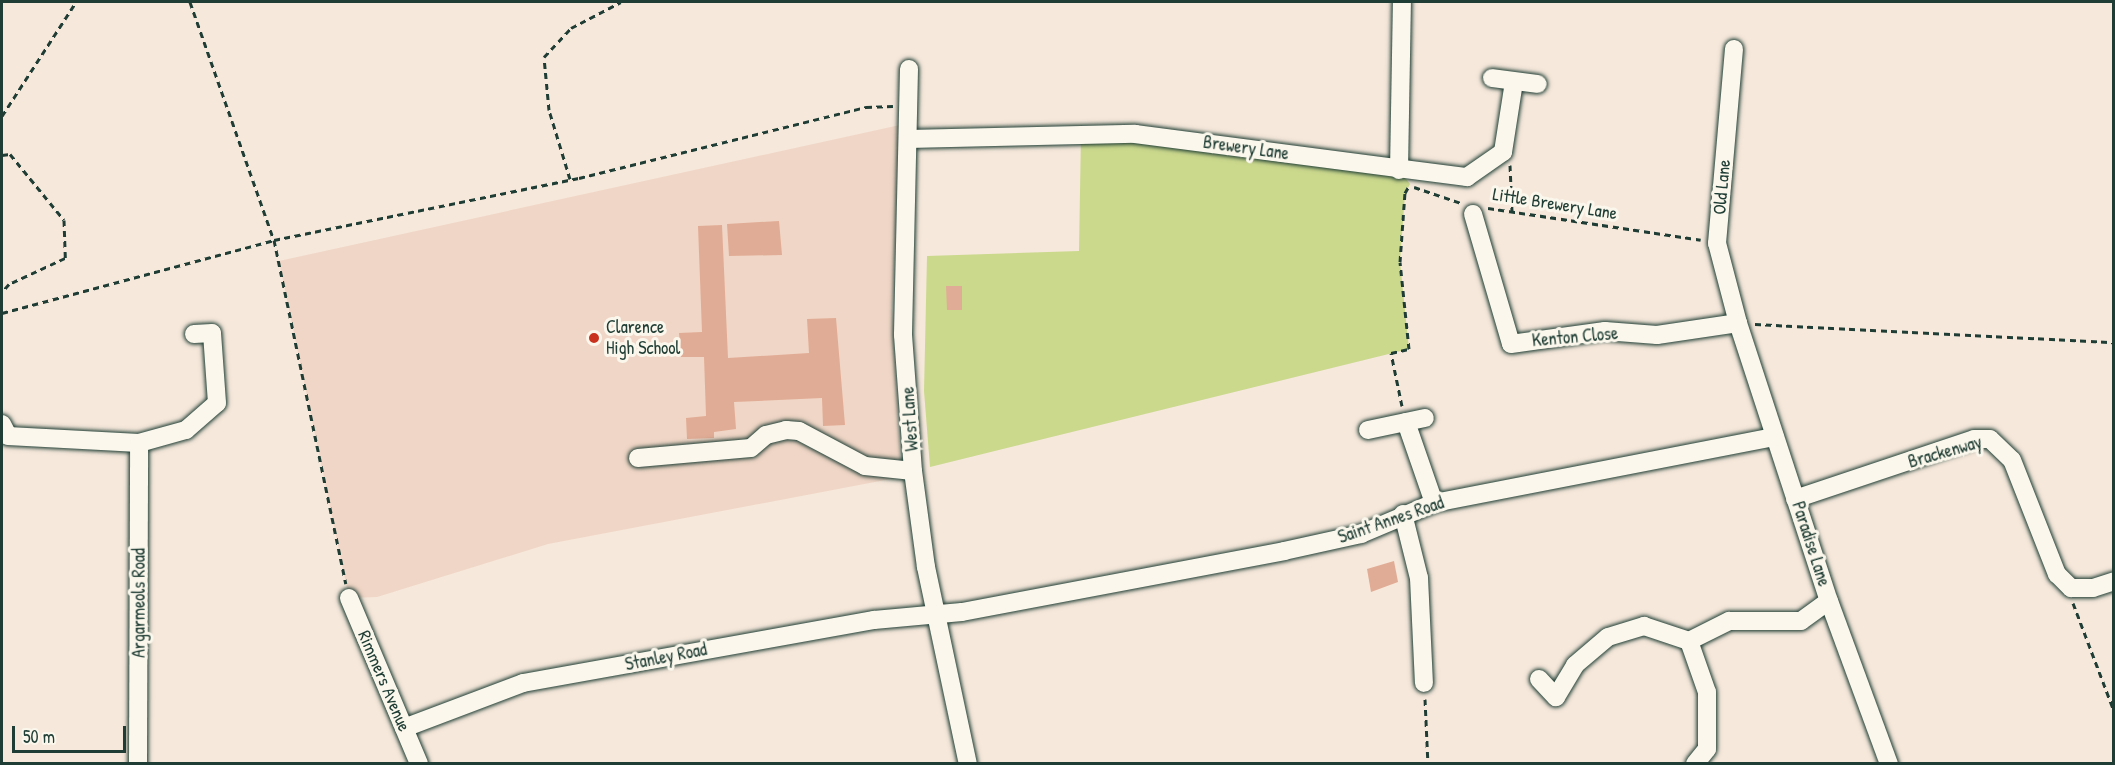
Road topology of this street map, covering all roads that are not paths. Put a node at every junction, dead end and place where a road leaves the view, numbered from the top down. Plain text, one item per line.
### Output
1 (1402, 2) edge
2 (1734, 49) dead end
3 (909, 69) dead end
4 (1492, 78) dead end
5 (1514, 82) junction
6 (1538, 84) dead end
7 (908, 139) junction
8 (1404, 177) junction
9 (1474, 208) road end
10 (1738, 323) junction
11 (194, 334) dead end
12 (1425, 418) dead end
13 (1406, 422) junction
14 (2, 424) edge
15 (1368, 430) dead end
16 (1775, 437) junction
17 (139, 442) junction
18 (638, 458) dead end
19 (913, 471) junction
20 (1796, 499) junction
21 (1434, 503) junction
22 (1403, 514) junction
23 (2114, 581) edge
24 (349, 598) road end
25 (1829, 601) junction
26 (935, 613) junction
27 (1689, 641) junction
28 (1539, 678) dead end
29 (1424, 683) road end
30 (404, 728) junction
31 (138, 764) edge
32 (419, 764) edge
33 (968, 764) edge
34 (1695, 764) edge
35 (1890, 764) edge

1 - 8 street
2 - 10 street, Old Lane
3 - 7 street, West Lane
4 - 5 street
5 - 6 street
5 - 8 street, Brewery Lane
7 - 8 street, Brewery Lane
7 - 19 street, West Lane
9 - 10 street, Kenton Close
10 - 16 street, Paradise Lane
11 - 17 street
12 - 13 street
13 - 15 street
13 - 21 street
14 - 17 street
16 - 20 street, Paradise Lane
16 - 21 street, Saint Annes Road
17 - 31 street, Argarmeols Road
18 - 19 street
19 - 26 street, West Lane
20 - 23 street, Brackenway
20 - 25 street, Paradise Lane
21 - 22 street, Saint Annes Road
22 - 26 street, Saint Annes Road
22 - 29 street
24 - 30 street, Rimmers Avenue
25 - 27 street
25 - 35 street, Paradise Lane
26 - 30 street, Stanley Road
26 - 33 street, West Lane
27 - 28 street
27 - 34 street
30 - 32 street, Rimmers Avenue

